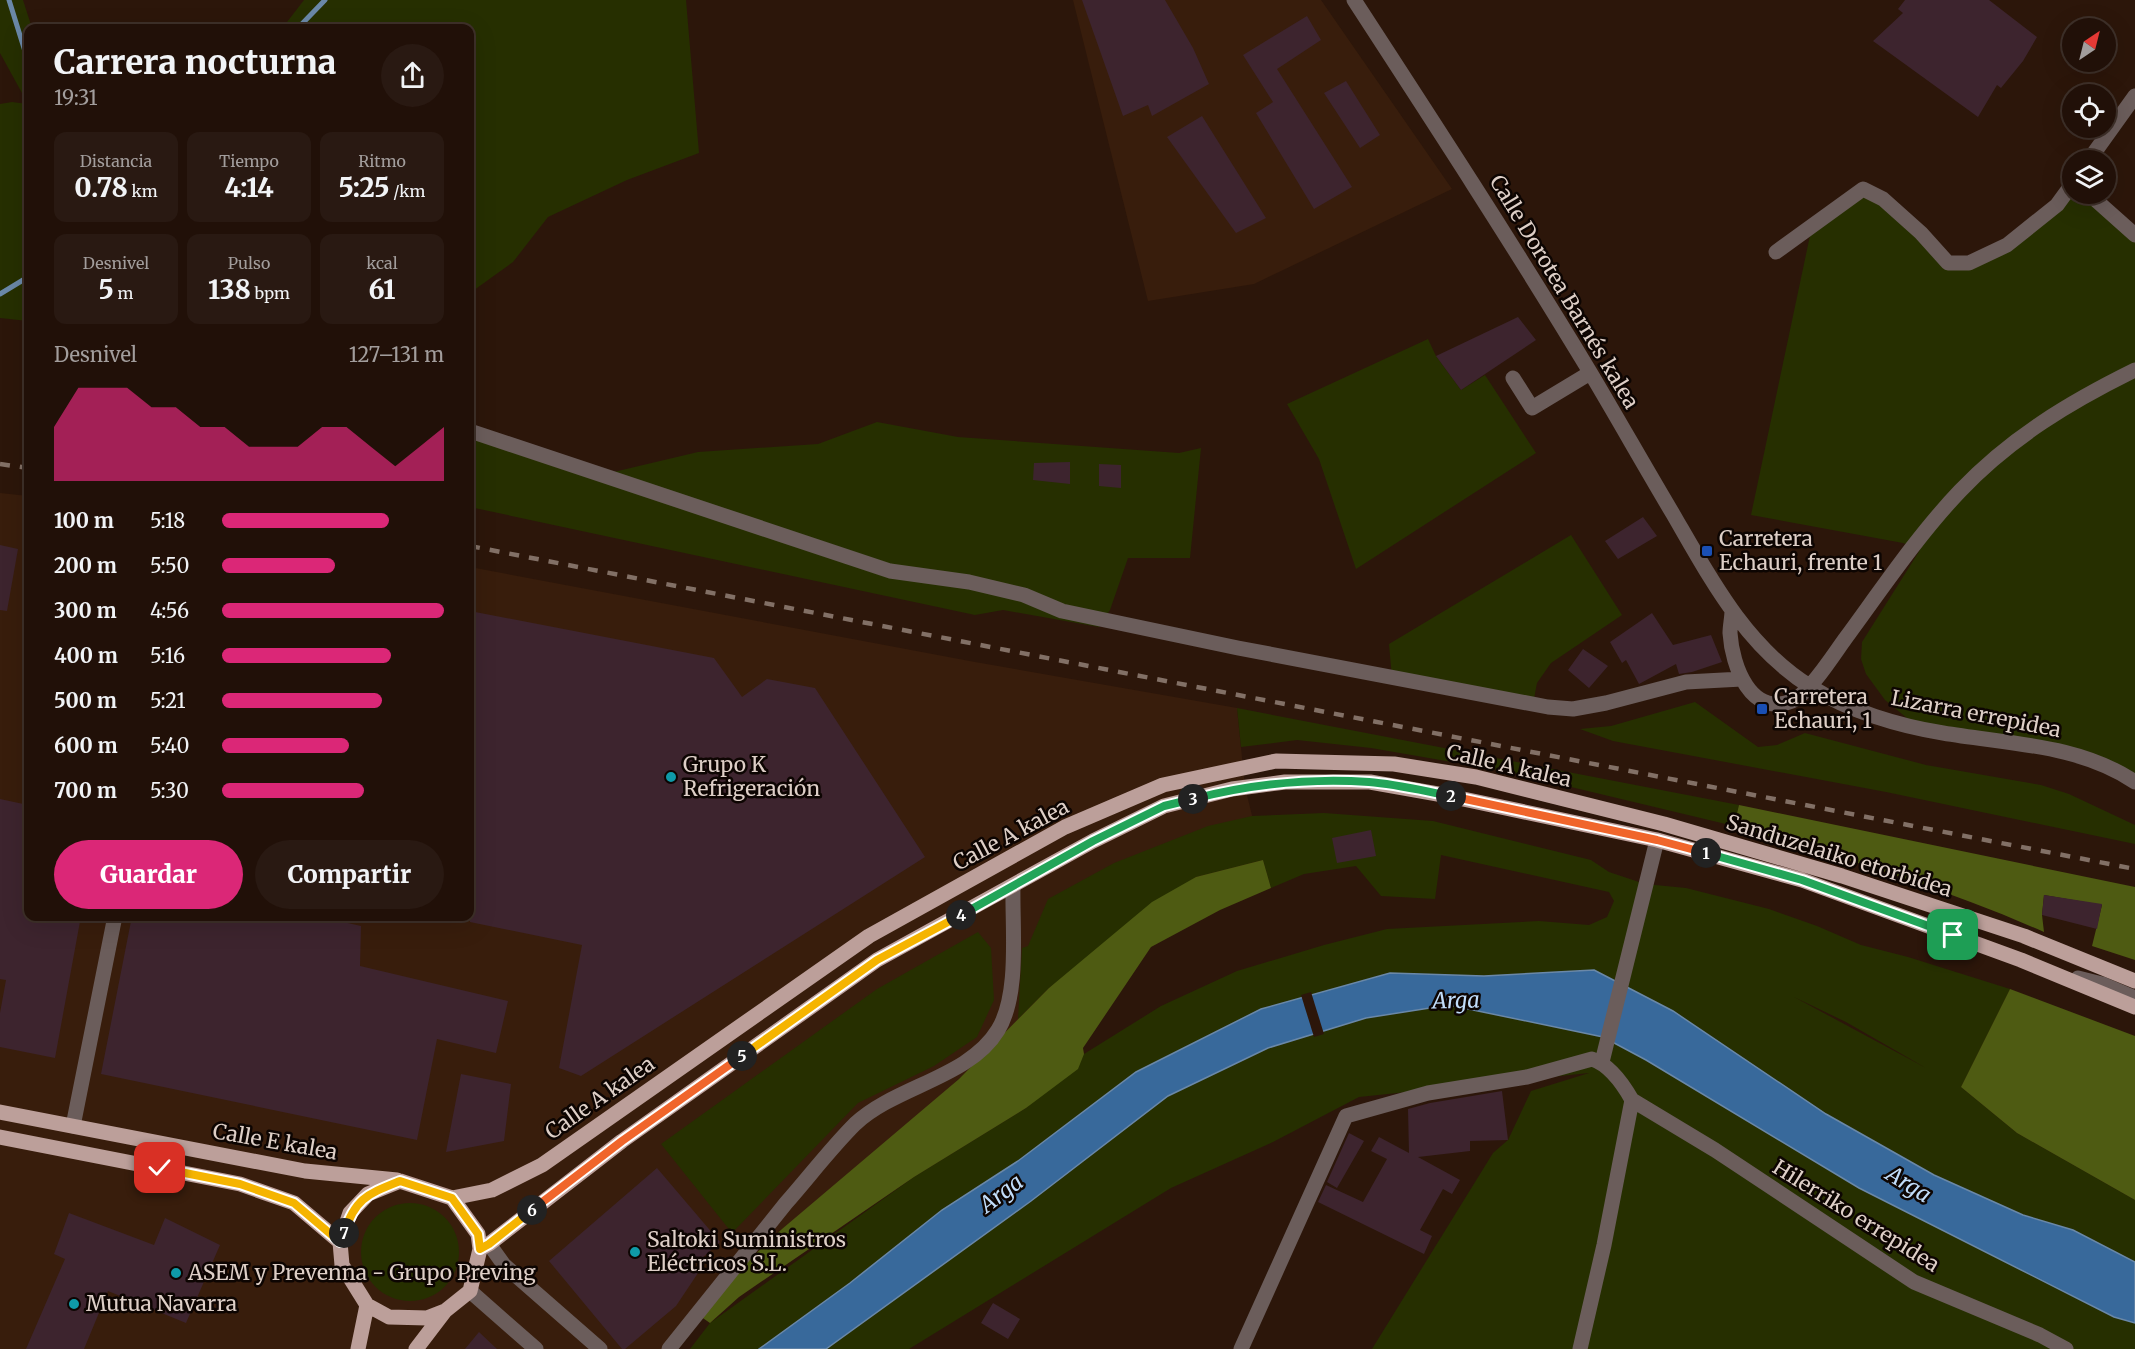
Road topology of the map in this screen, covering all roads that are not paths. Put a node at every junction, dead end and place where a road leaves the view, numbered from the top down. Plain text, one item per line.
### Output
1 (1354, 0) edge
2 (2135, 96) edge
3 (2096, 150) edge
4 (2062, 198) edge
5 (2100, 204) edge
6 (2135, 235) edge
7 (1776, 252) dead end
8 (2135, 370) edge
9 (1590, 373) junction
10 (1513, 378) dead end
11 (474, 431) edge
12 (1732, 610) junction
13 (1742, 679) junction
14 (1809, 686) junction
15 (2135, 782) edge
16 (1664, 825) joint
17 (1657, 840) junction
18 (1013, 886) junction
19 (114, 921) edge
20 (2051, 972) junction
21 (2135, 981) edge
22 (2135, 998) edge
23 (2135, 1007) edge
24 (1602, 1062) junction
25 (1632, 1100) junction
26 (0, 1112) edge
27 (73, 1126) junction
28 (0, 1137) edge
29 (400, 1181) junction
30 (452, 1198) junction
31 (340, 1242) junction
32 (484, 1246) junction
33 (470, 1291) junction
34 (367, 1305) junction
35 (445, 1311) junction
36 (358, 1349) edge
37 (416, 1349) edge
38 (536, 1349) edge
39 (600, 1349) edge
40 (669, 1349) edge
41 (1241, 1349) edge
42 (1580, 1349) edge
43 (2066, 1349) edge

1 - 9 street, Calle Dorotea Barnés kalea
2 - 3 street
4 - 7 street
5 - 6 street
8 - 14 street
9 - 10 street
9 - 12 street, Calle Dorotea Barnés kalea
11 - 13 street
12 - 13 street
12 - 14 street, Lizarra errepidea
13 - 14 street
14 - 15 street, Lizarra errepidea
16 - 21 main road, Sanduzelaiko etorbidea
16 - 30 main road, Calle A kalea
17 - 18 main road, Calle A kalea
17 - 20 main road, Sanduzelaiko etorbidea
17 - 24 street
18 - 32 main road, Calle A kalea
18 - 40 street
19 - 27 street
20 - 22 street
20 - 23 main road, Sanduzelaiko etorbidea
24 - 25 street, Hilerriko errepidea
24 - 41 street
25 - 42 street
25 - 43 street, Hilerriko errepidea
26 - 27 main road, Calle E kalea
27 - 29 main road, Calle E kalea
28 - 31 main road
29 - 30 main road
29 - 31 main road
30 - 32 main road
31 - 34 main road
32 - 33 main road
32 - 39 street
33 - 35 main road
33 - 38 street
34 - 35 main road
34 - 36 main road
35 - 37 main road

